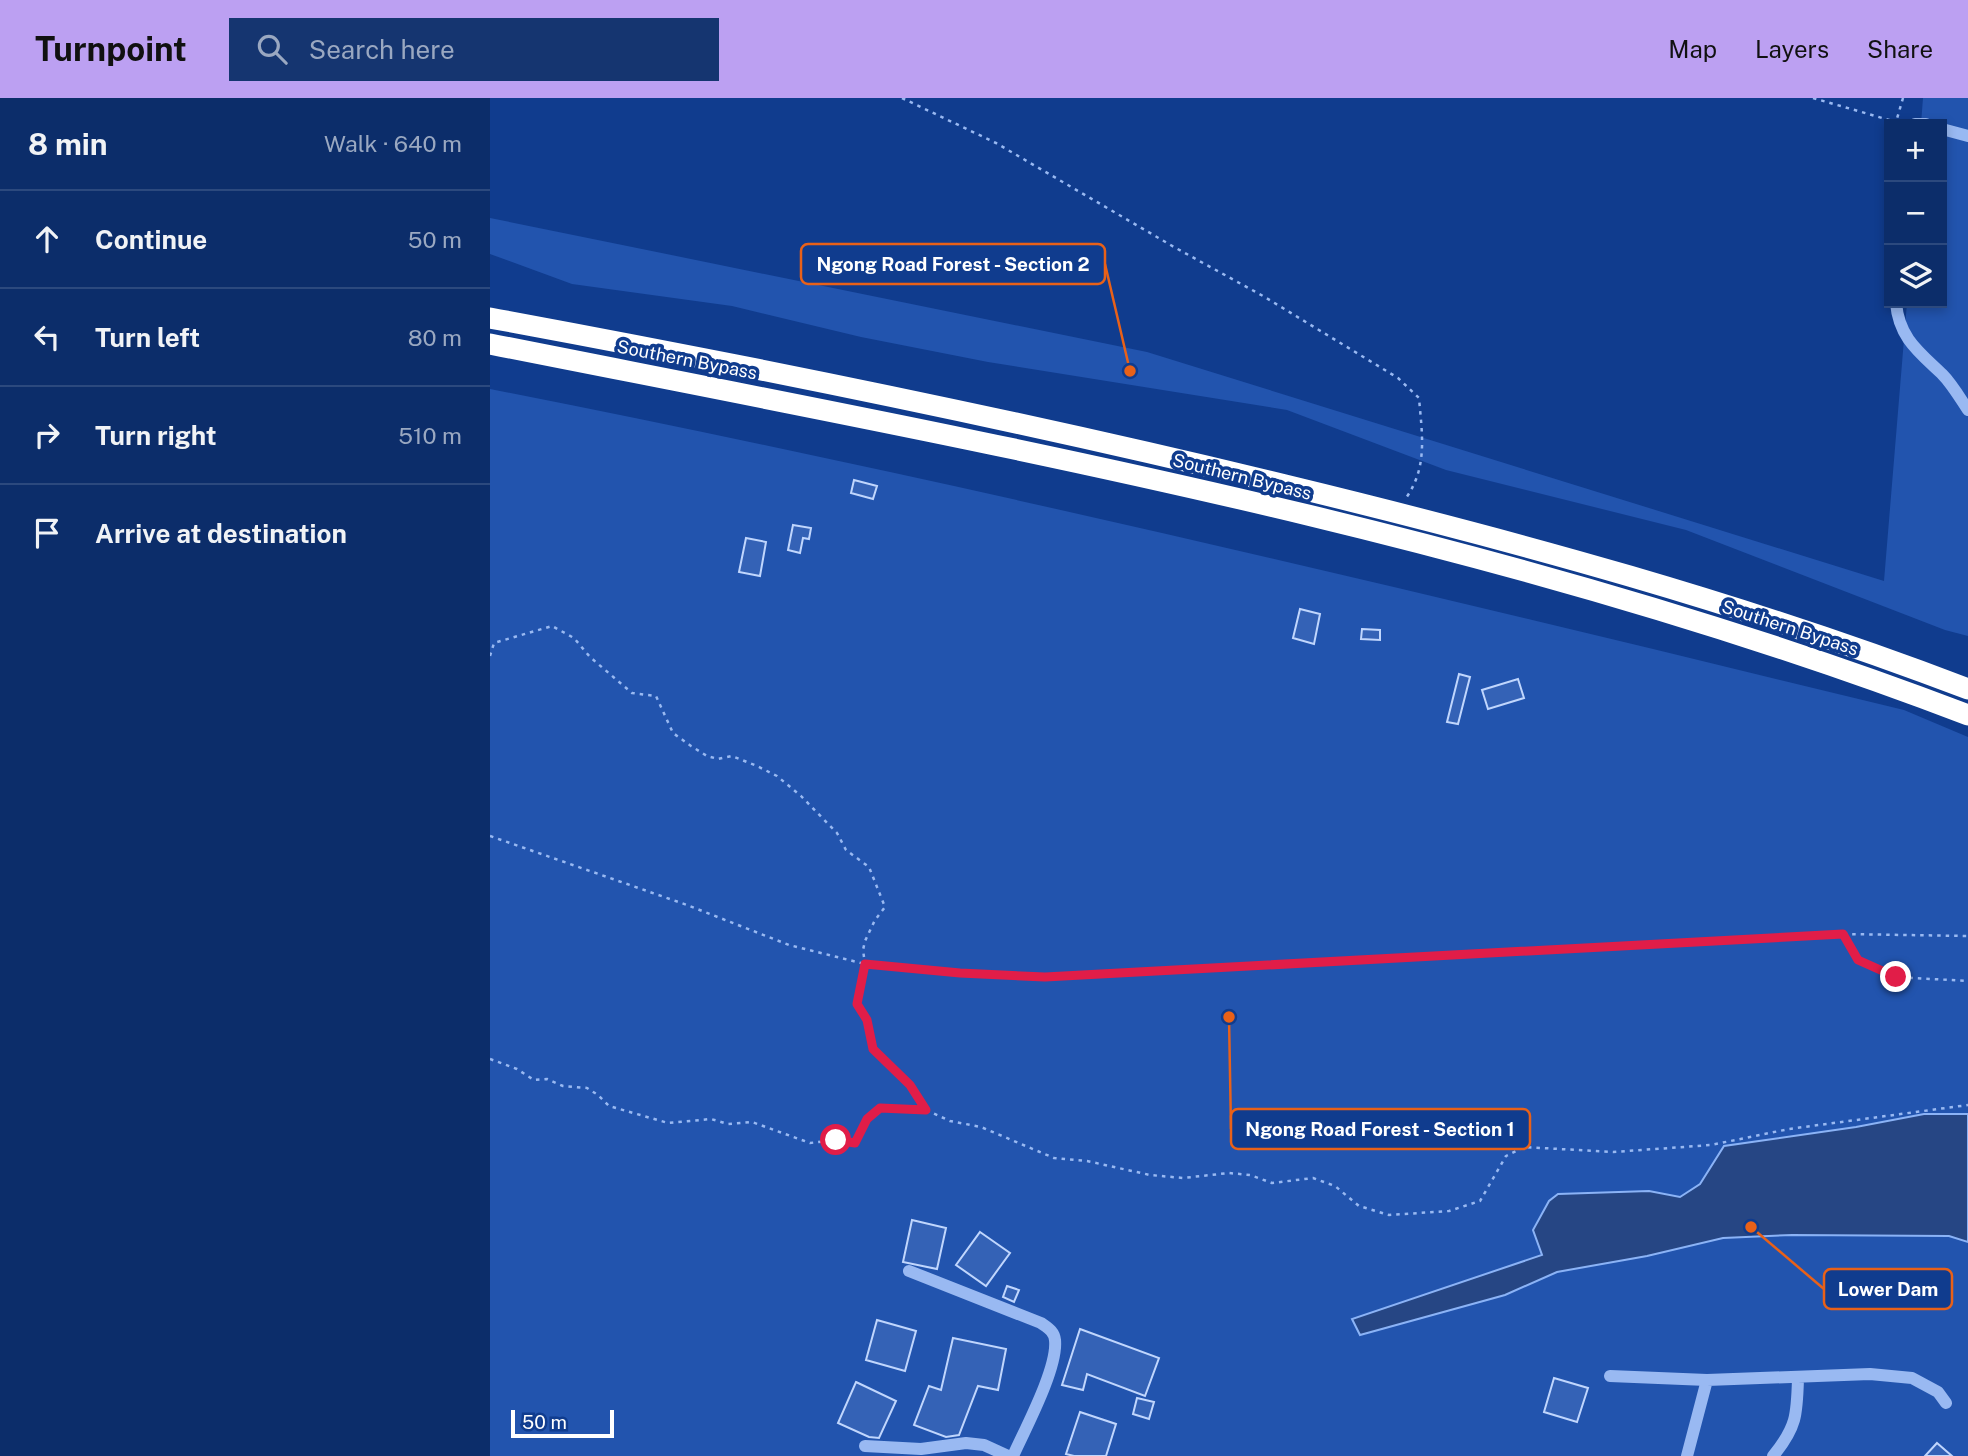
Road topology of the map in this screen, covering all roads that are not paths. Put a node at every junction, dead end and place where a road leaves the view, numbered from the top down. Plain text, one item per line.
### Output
1 (1947, 130) edge
2 (1968, 136) edge
3 (1897, 308) edge
4 (490, 317) edge
5 (490, 344) edge
6 (1968, 410) edge
7 (1968, 689) edge
8 (1968, 715) edge
9 (909, 1271) dead end
10 (1610, 1376) dead end
11 (1798, 1378) junction
12 (1707, 1380) junction
13 (1946, 1403) dead end
14 (865, 1446) dead end
15 (1008, 1456) edge
16 (1013, 1456) edge
17 (1688, 1456) edge
18 (1773, 1456) edge

1 - 2 street
3 - 6 street
4 - 7 highway, Southern Bypass
5 - 8 highway, Southern Bypass
9 - 16 street
10 - 12 street
11 - 12 street
11 - 13 street
11 - 18 street
12 - 17 street
14 - 15 street

